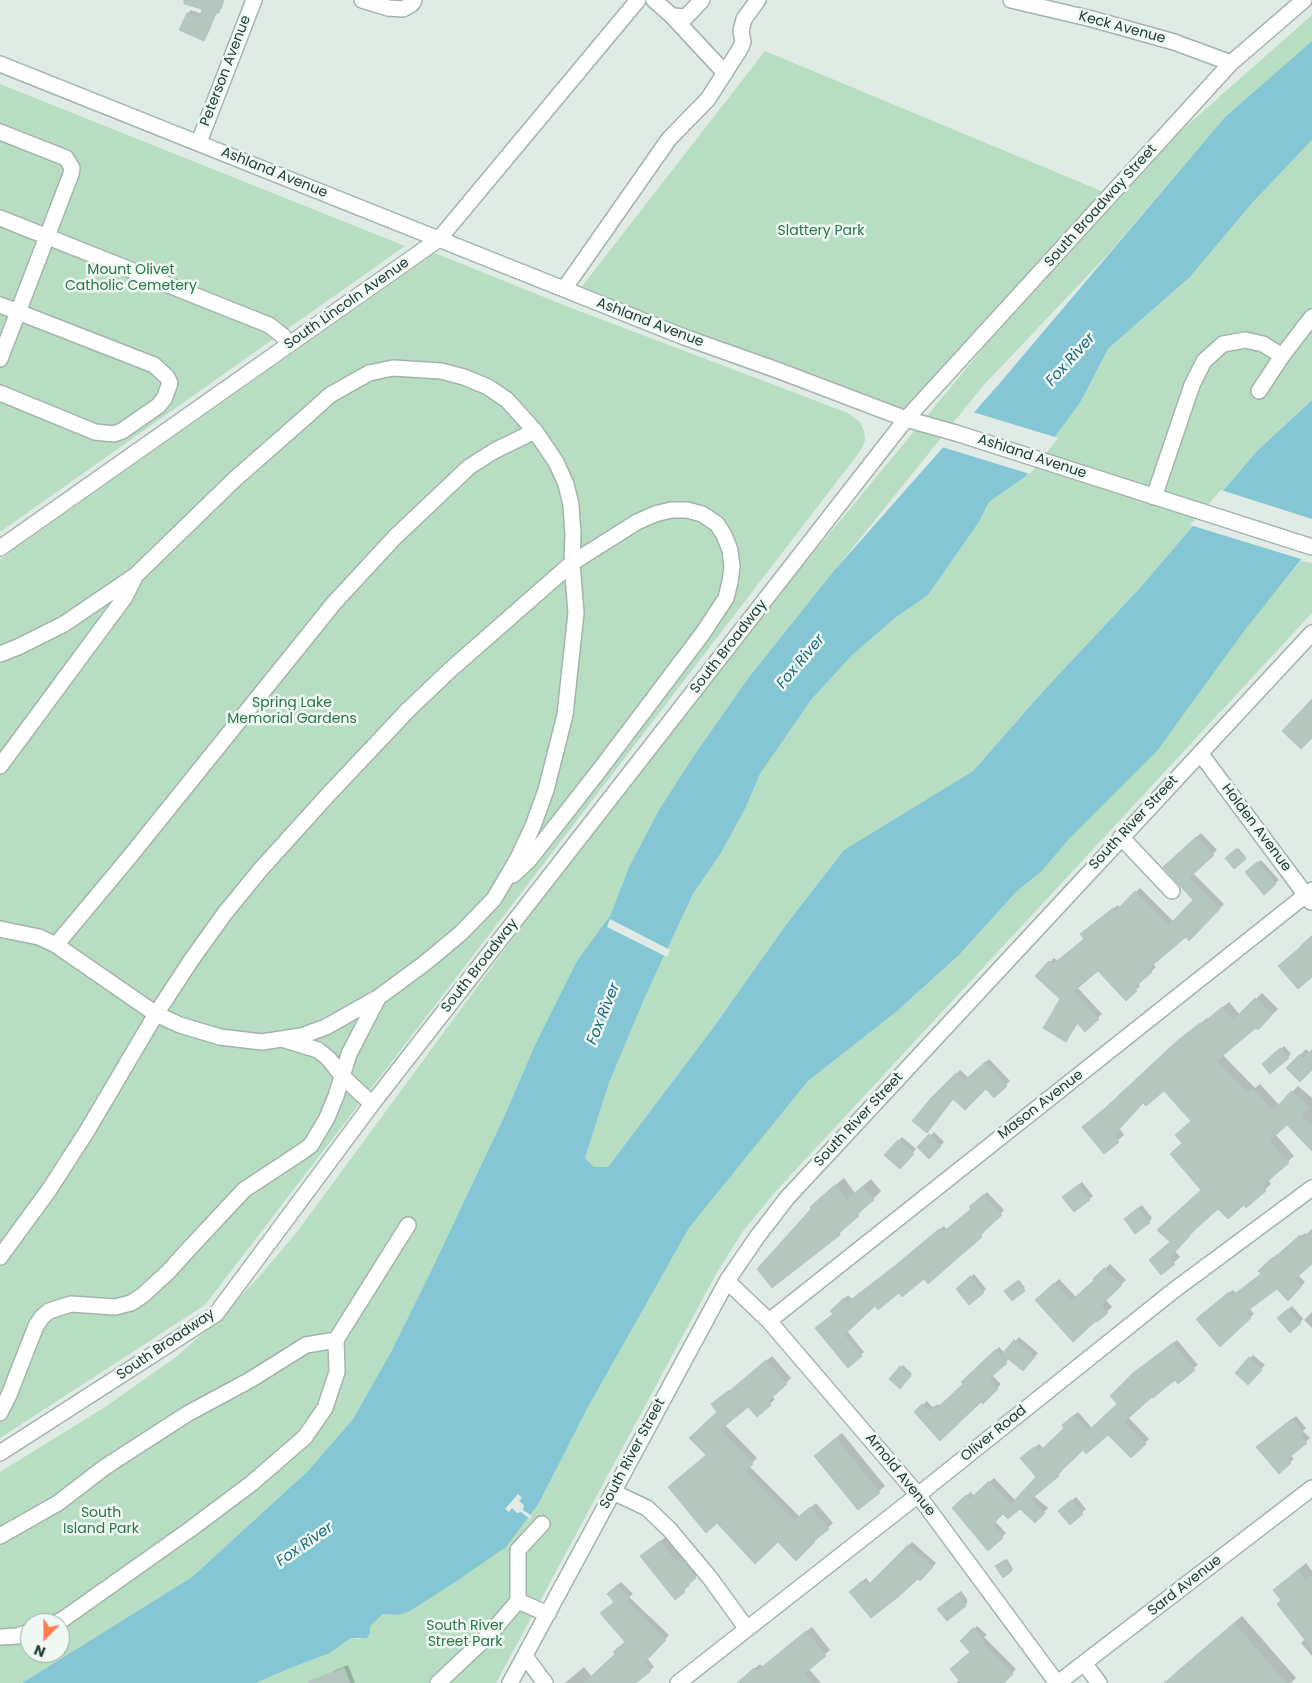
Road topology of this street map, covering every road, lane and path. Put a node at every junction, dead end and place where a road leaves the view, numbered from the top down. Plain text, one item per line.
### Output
1 (254, 0) edge
2 (362, 0) edge
3 (414, 0) edge
4 (638, 0) edge
5 (654, 0) edge
6 (702, 0) edge
7 (758, 0) edge
8 (1011, 0) edge
9 (1304, 0) edge
10 (672, 16) junction
11 (1231, 63) junction
12 (0, 64) edge
13 (725, 73) junction
14 (0, 132) edge
15 (199, 142) junction
16 (0, 218) edge
17 (47, 237) junction
18 (439, 239) junction
19 (564, 289) junction
20 (0, 306) edge
21 (18, 313) junction
22 (1312, 317) edge
23 (288, 345) junction
24 (1282, 356) junction
25 (0, 359) edge
26 (1260, 391) dead end
27 (0, 393) edge
28 (906, 419) junction
29 (534, 430) junction
30 (1154, 497) junction
31 (1312, 547) edge
32 (0, 548) edge
33 (572, 563) junction
34 (136, 575) junction
35 (1312, 633) edge
36 (0, 654) edge
37 (1200, 752) junction
38 (0, 766) edge
39 (1121, 838) junction
40 (504, 883) junction
41 (1172, 891) dead end
42 (1310, 896) edge
43 (0, 929) edge
44 (56, 945) junction
45 (379, 997) junction
46 (156, 1014) junction
47 (282, 1039) junction
48 (342, 1076) junction
49 (372, 1104) junction
50 (1312, 1188) edge
51 (408, 1225) dead end
52 (0, 1257) edge
53 (727, 1281) junction
54 (769, 1321) junction
55 (336, 1340) junction
56 (0, 1413) edge
57 (0, 1453) edge
58 (1312, 1488) edge
59 (613, 1492) junction
60 (918, 1495) junction
61 (542, 1524) dead end
62 (0, 1536) edge
63 (518, 1601) junction
64 (548, 1614) junction
65 (70, 1615) edge
66 (747, 1629) junction
67 (20, 1635) edge
68 (0, 1637) edge
69 (525, 1656) junction
70 (1084, 1664) junction
71 (438, 1683) edge
72 (510, 1683) edge
73 (545, 1683) edge
74 (678, 1683) edge
75 (1058, 1683) edge
76 (1099, 1683) edge

1 - 15 street, Peterson Avenue
2 - 3 street
4 - 18 street, South Lincoln Avenue
5 - 10 street
6 - 10 street
7 - 13 street
8 - 11 street, Keck Avenue
9 - 11 street, South Broadway Street
10 - 13 street
11 - 28 street, South Broadway Street
12 - 15 street, Ashland Avenue
13 - 19 street
14 - 17 street
15 - 18 street, Ashland Avenue
16 - 17 street
17 - 21 street
17 - 23 street
18 - 19 street, Ashland Avenue
18 - 23 street, South Lincoln Avenue
19 - 28 street, Ashland Avenue
20 - 21 street
21 - 25 street
21 - 27 street
22 - 24 street
23 - 32 street, South Lincoln Avenue
24 - 26 street
24 - 30 street
28 - 30 street, Ashland Avenue
28 - 49 street, South Broadway
29 - 33 street
29 - 34 street
29 - 44 street
30 - 31 street, Ashland Avenue
33 - 40 street
33 - 40 street
33 - 46 street
34 - 36 street
34 - 38 street
35 - 37 street, South River Street
37 - 39 street, South River Street
37 - 42 street, Holden Avenue
39 - 41 street
39 - 53 street, South River Street
40 - 45 street
42 - 54 street, Mason Avenue
43 - 44 street
44 - 46 street
45 - 47 street
45 - 48 street
46 - 47 street
46 - 52 street
47 - 48 street
48 - 49 street
48 - 56 street
49 - 57 street, South Broadway
50 - 60 street, Oliver Road
51 - 55 street
53 - 54 street, Arnold Avenue
53 - 59 street, South River Street
54 - 60 street, Arnold Avenue
55 - 62 street
55 - 65 street
58 - 70 street, Sard Avenue
59 - 64 street, South River Street
59 - 66 street
60 - 66 street, Oliver Road
60 - 75 street, Arnold Avenue
61 - 63 street
63 - 64 street
63 - 71 street
64 - 69 street, South River Street
66 - 74 street, Oliver Road
67 - 68 street
69 - 72 street, South River Street
69 - 73 street
70 - 75 street, Sard Avenue
70 - 76 street

